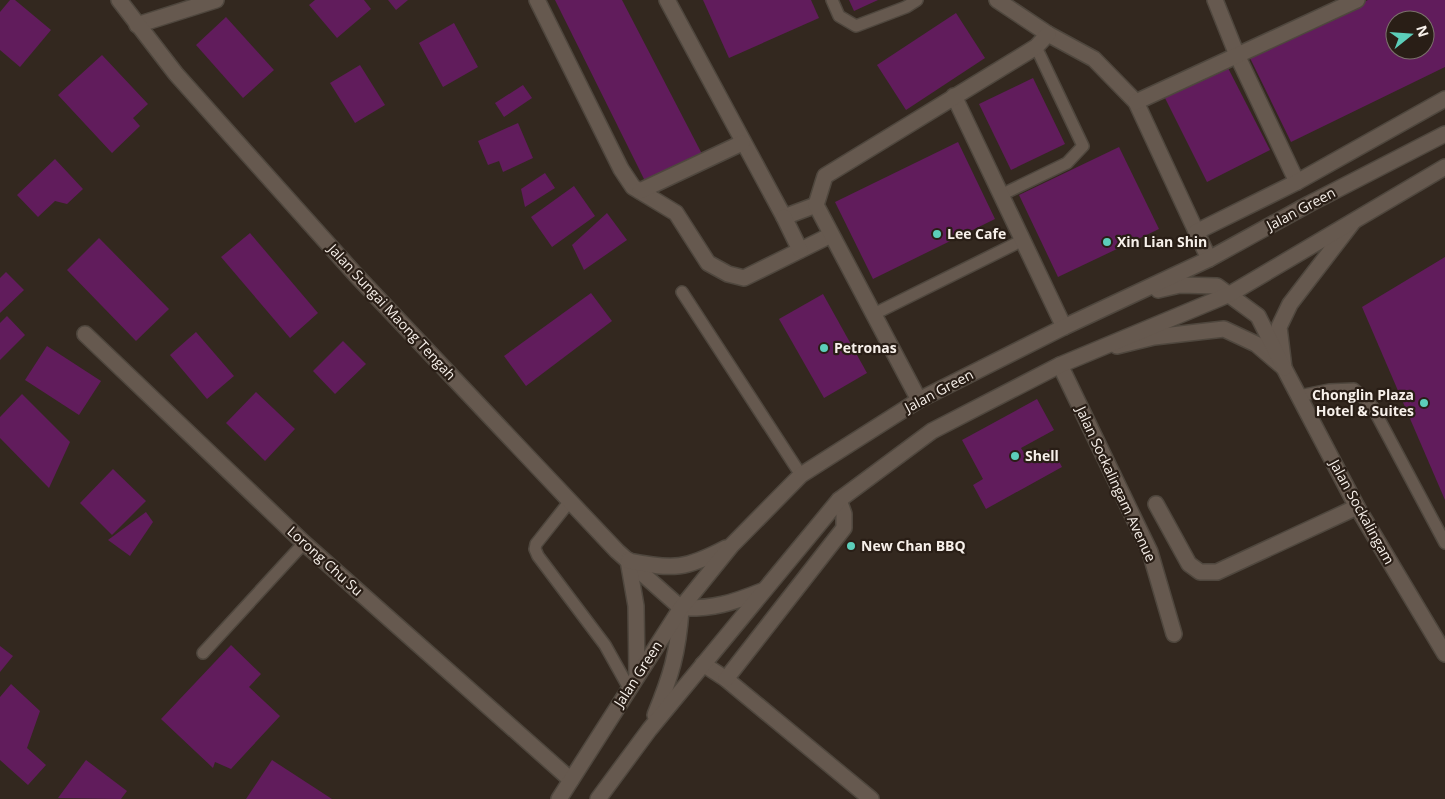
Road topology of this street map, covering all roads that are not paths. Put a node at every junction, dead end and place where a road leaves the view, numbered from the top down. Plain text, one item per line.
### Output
1 (119, 0) edge
2 (216, 0) edge
3 (537, 0) edge
4 (667, 0) edge
5 (832, 0) edge
6 (917, 0) edge
7 (997, 0) edge
8 (1215, 0) edge
9 (1357, 0) edge
10 (137, 25) junction
11 (1048, 34) junction
12 (1036, 47) junction
13 (1237, 56) junction
14 (954, 96) junction
15 (1445, 99) edge
16 (1136, 102) junction
17 (1445, 134) edge
18 (742, 142) junction
19 (1445, 166) edge
20 (1297, 182) junction
21 (640, 191) junction
22 (1000, 195) junction
23 (816, 205) junction
24 (784, 217) junction
25 (1354, 222) junction
26 (1196, 232) junction
27 (832, 235) junction
28 (1021, 241) junction
29 (800, 250) junction
30 (1209, 259) junction
31 (682, 292) dead end
32 (1230, 294) junction
33 (1128, 297) junction
34 (874, 314) junction
35 (1064, 327) junction
36 (85, 334) dead end
37 (1091, 352) junction
38 (1060, 365) junction
39 (1284, 368) junction
40 (1299, 396) junction
41 (919, 400) junction
42 (801, 474) junction
43 (839, 500) junction
44 (570, 501) junction
45 (1156, 504) dead end
46 (1357, 506) junction
47 (304, 543) junction
48 (1445, 544) edge
49 (730, 546) junction
50 (628, 560) junction
51 (762, 591) junction
52 (681, 608) junction
53 (1174, 634) dead end
54 (202, 653) dead end
55 (1445, 654) edge
56 (703, 664) junction
57 (726, 679) junction
58 (633, 682) junction
59 (649, 730) junction
60 (570, 780) junction
61 (559, 799) edge
62 (598, 799) edge
63 (871, 799) edge

1 - 10 street, Jalan Sungai Maong Tengah
2 - 10 street
3 - 21 street
4 - 18 street
5 - 6 lane
7 - 11 street
8 - 13 street
9 - 13 street
10 - 44 street, Jalan Sungai Maong Tengah
11 - 12 street
11 - 16 street
12 - 14 street
12 - 22 lane
13 - 16 street
13 - 20 street
14 - 22 street
14 - 23 street
15 - 20 street
16 - 26 street
17 - 30 street, Jalan Green
18 - 21 street
18 - 24 street
19 - 25 street
20 - 26 street
21 - 29 street
22 - 28 street
23 - 24 street
23 - 27 street
24 - 29 street
25 - 32 street
25 - 39 street, Jalan Sockalingam
26 - 30 street
27 - 29 street
27 - 34 street
28 - 34 lane
28 - 35 street
30 - 33 street, Jalan Green
31 - 42 lane
32 - 33 street
32 - 37 street
32 - 39 street
33 - 35 street, Jalan Green
34 - 41 street
35 - 41 street, Jalan Green
36 - 47 street, Lorong Chu Su
37 - 38 street
37 - 39 street, Jalan Sockalingam
38 - 43 street
38 - 53 street, Jalan Sockalingam Avenue
39 - 40 street, Jalan Sockalingam
40 - 46 street, Jalan Sockalingam
40 - 48 lane
41 - 42 street, Jalan Green
42 - 49 street, Jalan Green
43 - 51 street
43 - 57 street
44 - 50 street, Jalan Sungai Maong Tengah
44 - 58 lane
45 - 46 street
46 - 55 street, Jalan Sockalingam
47 - 54 lane
47 - 60 street, Lorong Chu Su
49 - 50 street
49 - 52 street, Jalan Green
50 - 52 street, Jalan Sungai Maong Tengah
50 - 58 street
51 - 52 street
51 - 56 street
52 - 58 street, Jalan Green
52 - 59 street
56 - 57 street
56 - 59 street
57 - 63 street
58 - 60 street, Jalan Green
59 - 62 street
60 - 61 street, Jalan Green

